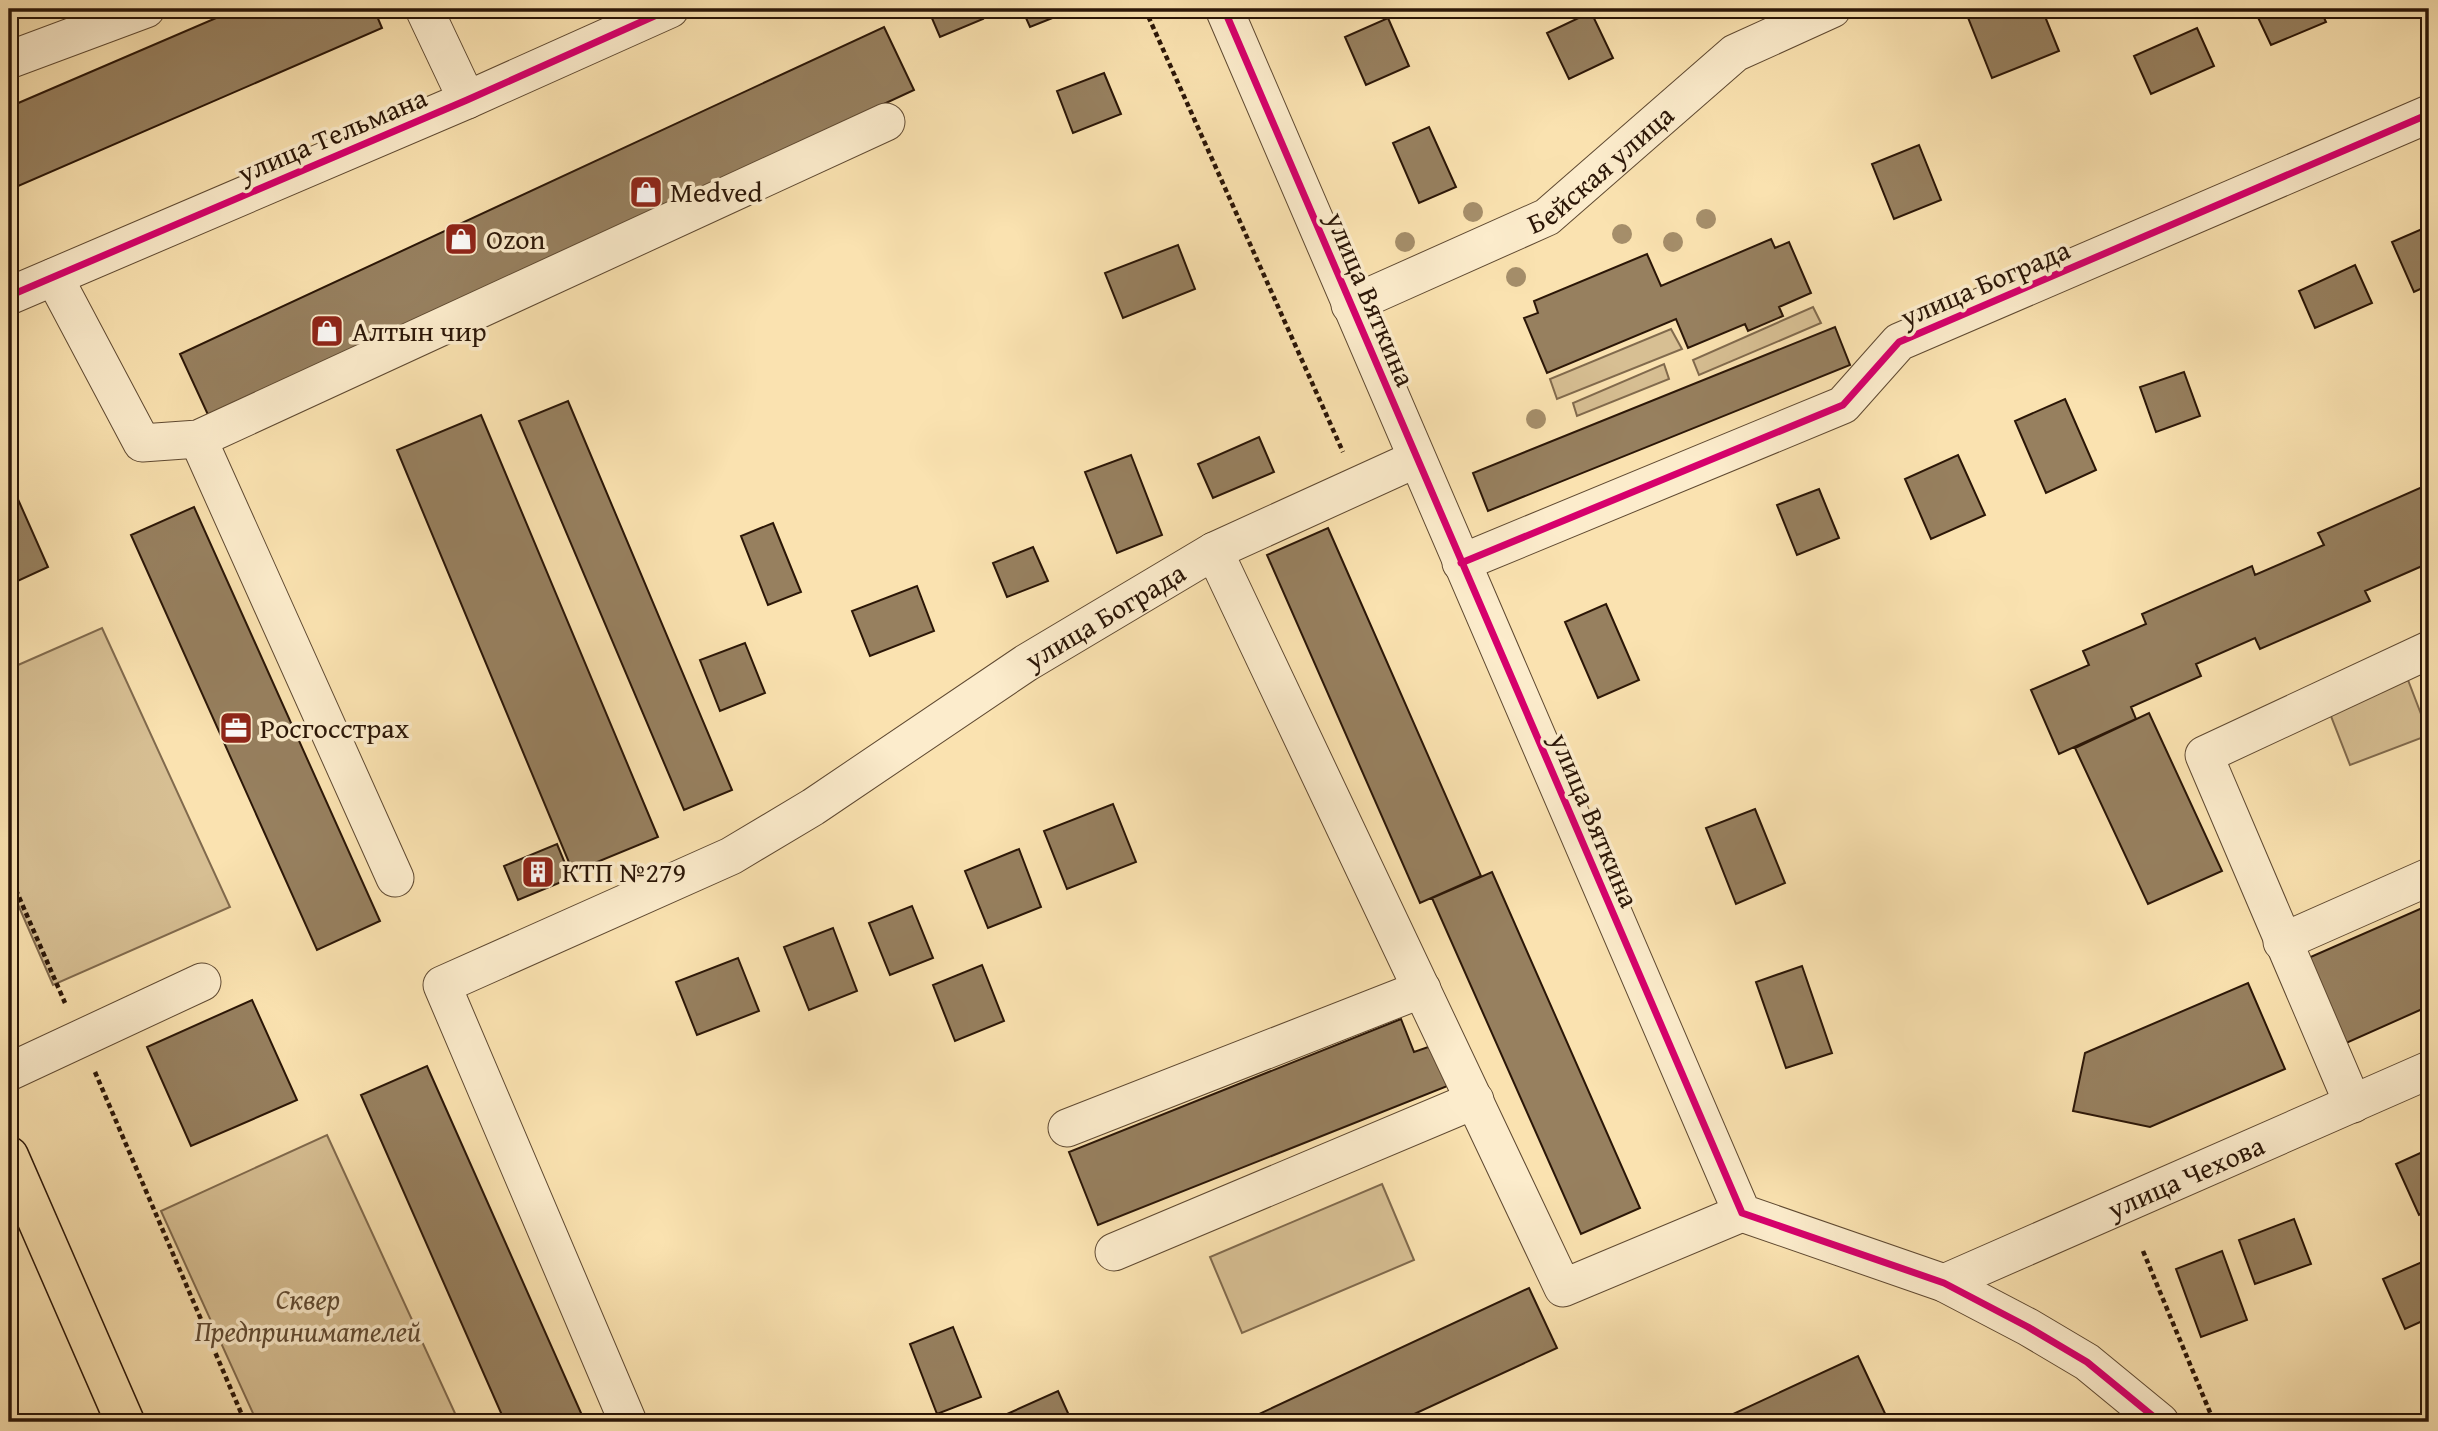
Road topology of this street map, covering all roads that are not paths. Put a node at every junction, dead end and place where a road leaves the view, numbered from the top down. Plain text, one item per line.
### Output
1 (146, 9) edge
2 (424, 9) edge
3 (670, 9) edge
4 (1224, 9) edge
5 (1832, 9) edge
6 (9, 60) edge
7 (467, 100) junction
8 (2429, 114) edge
9 (886, 122) dead end
10 (54, 276) junction
11 (9, 296) edge
12 (1350, 304) junction
13 (198, 439) junction
14 (1416, 459) junction
15 (1214, 551) junction
16 (1461, 563) junction
17 (2429, 650) edge
18 (2429, 877) edge
19 (395, 878) dead end
20 (2282, 942) junction
21 (202, 982) dead end
22 (1422, 989) junction
23 (2429, 1070) edge
24 (9, 1072) edge
25 (1475, 1100) junction
26 (2353, 1104) junction
27 (1067, 1128) dead end
28 (12, 1171) edge
29 (1742, 1213) junction
30 (1114, 1252) dead end
31 (1944, 1283) junction
32 (125, 1422) edge
33 (628, 1422) edge
34 (2160, 1422) edge

1 - 6 street
2 - 7 street
3 - 7 street, улица Тельмана
4 - 12 street, улица Вяткина
5 - 12 street, Бейская улица
7 - 10 street, улица Тельмана
8 - 16 street, улица Бограда
9 - 13 street
10 - 11 street, улица Тельмана
10 - 13 street
12 - 14 street, улица Вяткина
13 - 19 street
14 - 15 street, улица Бограда
14 - 16 street, улица Вяткина
15 - 22 street
15 - 33 street, улица Бограда
16 - 29 street, улица Вяткина
17 - 20 street
18 - 20 street
20 - 26 street
21 - 24 street
22 - 25 street
22 - 27 street
23 - 26 street, улица Чехова
25 - 29 street
25 - 30 street
26 - 31 street, улица Чехова
28 - 32 main road
29 - 31 street
31 - 34 street

